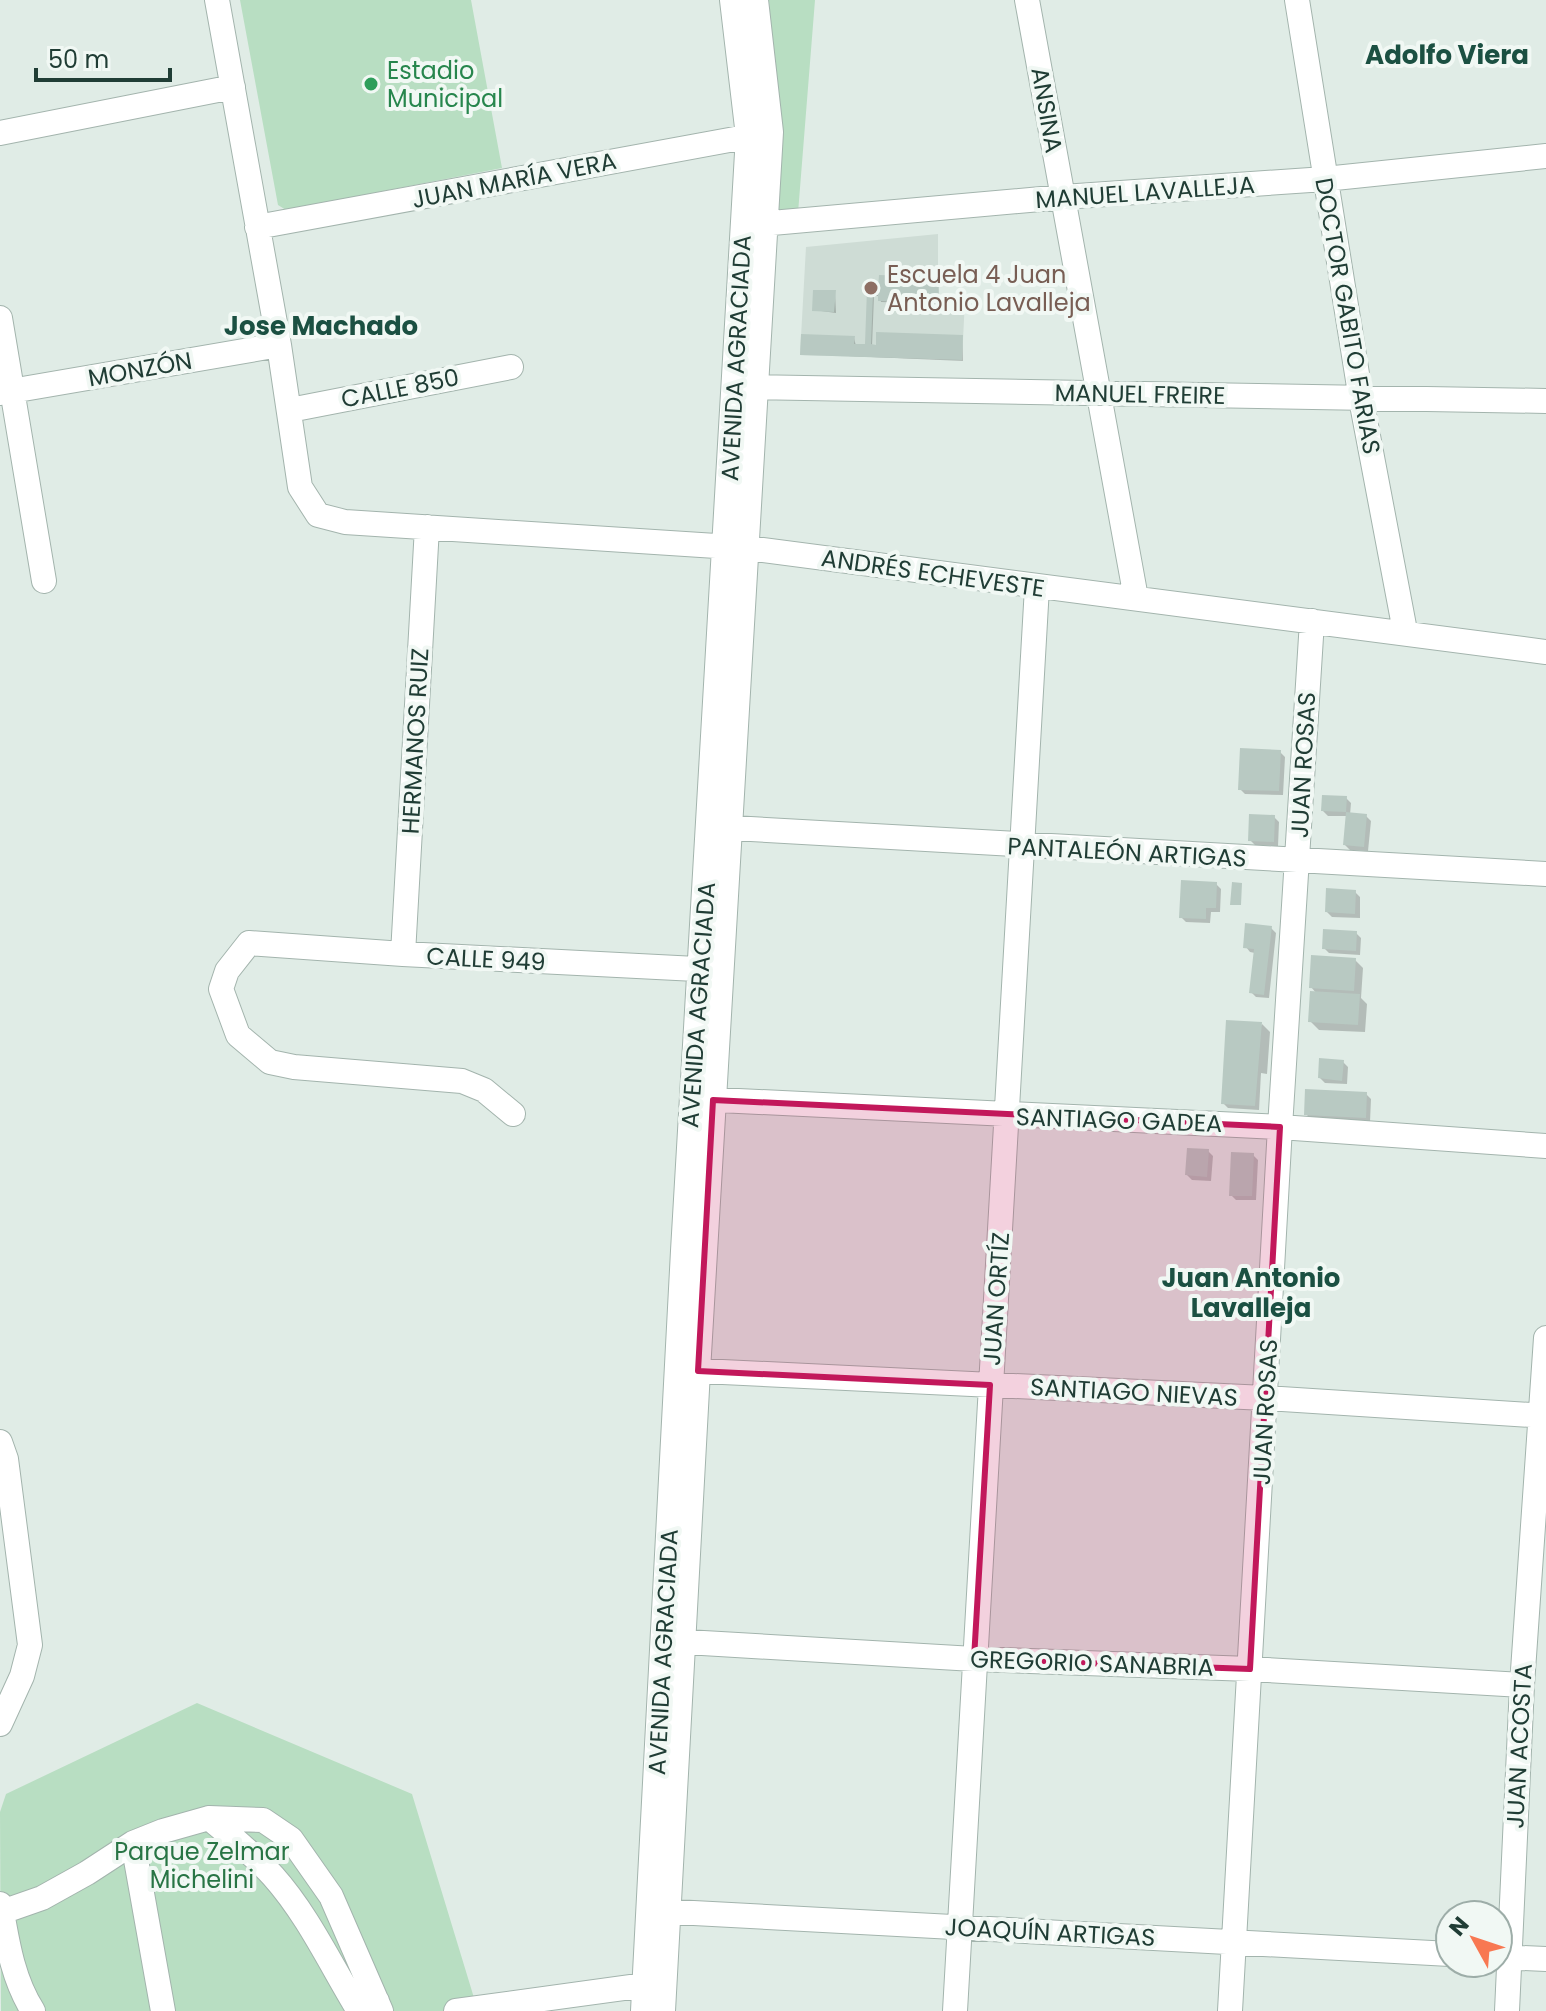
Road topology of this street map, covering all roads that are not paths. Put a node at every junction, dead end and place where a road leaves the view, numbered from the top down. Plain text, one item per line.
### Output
1 (217, 0) edge
2 (732, 0) edge
3 (756, 0) edge
4 (1027, 0) edge
5 (1297, 0) edge
6 (233, 87) junction
7 (0, 133) edge
8 (759, 134) junction
9 (1546, 156) edge
10 (1325, 179) junction
11 (1063, 197) junction
12 (754, 225) junction
13 (257, 227) junction
14 (0, 318) edge
15 (279, 345) junction
16 (511, 367) dead end
17 (744, 387) junction
18 (6, 392) edge
19 (1097, 393) junction
20 (1361, 399) junction
21 (1546, 401) edge
22 (290, 410) junction
23 (427, 527) junction
24 (737, 547) junction
25 (44, 581) dead end
26 (1037, 587) junction
27 (1136, 598) junction
28 (1312, 621) junction
29 (1405, 631) junction
30 (1546, 652) edge
31 (719, 828) junction
32 (1020, 846) junction
33 (1297, 861) junction
34 (1546, 874) edge
35 (403, 954) junction
36 (712, 970) junction
37 (703, 1099) junction
38 (513, 1114) dead end
39 (1007, 1115) junction
40 (1280, 1127) junction
41 (1546, 1146) edge
42 (1546, 1338) edge
43 (688, 1370) junction
44 (990, 1385) junction
45 (1265, 1398) junction
46 (1544, 1415) edge
47 (0, 1442) edge
48 (673, 1641) junction
49 (974, 1659) junction
50 (1250, 1669) junction
51 (1522, 1685) junction
52 (0, 1724) edge
53 (209, 1818) junction
54 (133, 1843) junction
55 (1508, 1899) edge
56 (1, 1908) edge
57 (659, 1911) junction
58 (960, 1928) junction
59 (1233, 1941) junction
60 (1434, 1953) edge
61 (1514, 1957) edge
62 (1546, 1959) edge
63 (1505, 1979) edge
64 (654, 1984) junction
65 (379, 2006) edge
66 (33, 2011) edge
67 (163, 2011) edge
68 (456, 2011) edge
69 (643, 2011) edge
70 (663, 2011) edge
71 (955, 2011) edge
72 (1230, 2011) edge
73 (1507, 2011) edge

1 - 6 street
2 - 8 street, AVENIDA AGRACIADA
3 - 8 street, AVENIDA AGRACIADA
4 - 11 street, ANSINA
5 - 10 street, DOCTOR GABITO FARIAS
6 - 7 street
6 - 13 street
8 - 12 street, AVENIDA AGRACIADA
8 - 13 street, JUAN MARÍA VERA
9 - 10 street, MANUEL LAVALLEJA
10 - 11 street, MANUEL LAVALLEJA
10 - 20 street, DOCTOR GABITO FARIAS
11 - 12 street, MANUEL LAVALLEJA
11 - 19 street, ANSINA
12 - 17 street, AVENIDA AGRACIADA
13 - 15 street
14 - 18 street
15 - 18 street, MONZÓN
15 - 22 street
16 - 22 street, CALLE 850
17 - 19 street, MANUEL FREIRE
17 - 24 street, AVENIDA AGRACIADA
18 - 25 street
19 - 20 street, MANUEL FREIRE
19 - 27 street, ANSINA
20 - 21 street, MANUEL FREIRE
20 - 29 street, DOCTOR GABITO FARIAS
22 - 23 street, ANDRÉS ECHEVESTE
23 - 24 street, ANDRÉS ECHEVESTE
23 - 35 street, HERMANOS RUIZ
24 - 26 street, ANDRÉS ECHEVESTE
24 - 31 street, AVENIDA AGRACIADA
26 - 27 street, ANDRÉS ECHEVESTE
26 - 32 street, JUAN ORTÍZ
27 - 28 street, ANDRÉS ECHEVESTE
28 - 29 street, ANDRÉS ECHEVESTE
28 - 33 street, JUAN ROSAS
29 - 30 street, ANDRÉS ECHEVESTE
31 - 32 street, PANTALEÓN ARTIGAS
31 - 36 street, AVENIDA AGRACIADA
32 - 33 street, PANTALEÓN ARTIGAS
32 - 39 street, JUAN ORTÍZ
33 - 34 street, PANTALEÓN ARTIGAS
33 - 40 street, JUAN ROSAS
35 - 36 street, CALLE 949
35 - 38 street, CALLE 949
36 - 37 street, AVENIDA AGRACIADA
37 - 39 street, SANTIAGO GADEA
37 - 43 street, AVENIDA AGRACIADA
39 - 40 street, SANTIAGO GADEA
39 - 44 street, JUAN ORTÍZ
40 - 41 street, SANTIAGO GADEA
40 - 45 street, JUAN ROSAS
42 - 46 street, JUAN ACOSTA
43 - 44 street, SANTIAGO NIEVAS
43 - 48 street, AVENIDA AGRACIADA
44 - 45 street, SANTIAGO NIEVAS
44 - 49 street, JUAN ORTÍZ
45 - 46 street, SANTIAGO NIEVAS
45 - 50 street, JUAN ROSAS
46 - 51 street, JUAN ACOSTA
47 - 52 street
48 - 49 street, GREGORIO SANABRIA
48 - 57 street, AVENIDA AGRACIADA
49 - 50 street, GREGORIO SANABRIA
49 - 58 street, JUAN ORTÍZ
50 - 51 street, GREGORIO SANABRIA
50 - 59 street, JUAN ROSAS
51 - 55 street, JUAN ACOSTA
53 - 54 street
53 - 65 street
53 - 65 street
54 - 56 street
54 - 67 street
56 - 66 street
57 - 58 street, JOAQUÍN ARTIGAS
57 - 64 street, AVENIDA AGRACIADA
58 - 59 street, JOAQUÍN ARTIGAS
58 - 71 street, JUAN ORTÍZ
59 - 60 street, JOAQUÍN ARTIGAS
59 - 72 street, JUAN ROSAS
61 - 62 street
63 - 73 street, JUAN ACOSTA
64 - 68 street
64 - 69 street, AVENIDA AGRACIADA
64 - 70 street, AVENIDA AGRACIADA

